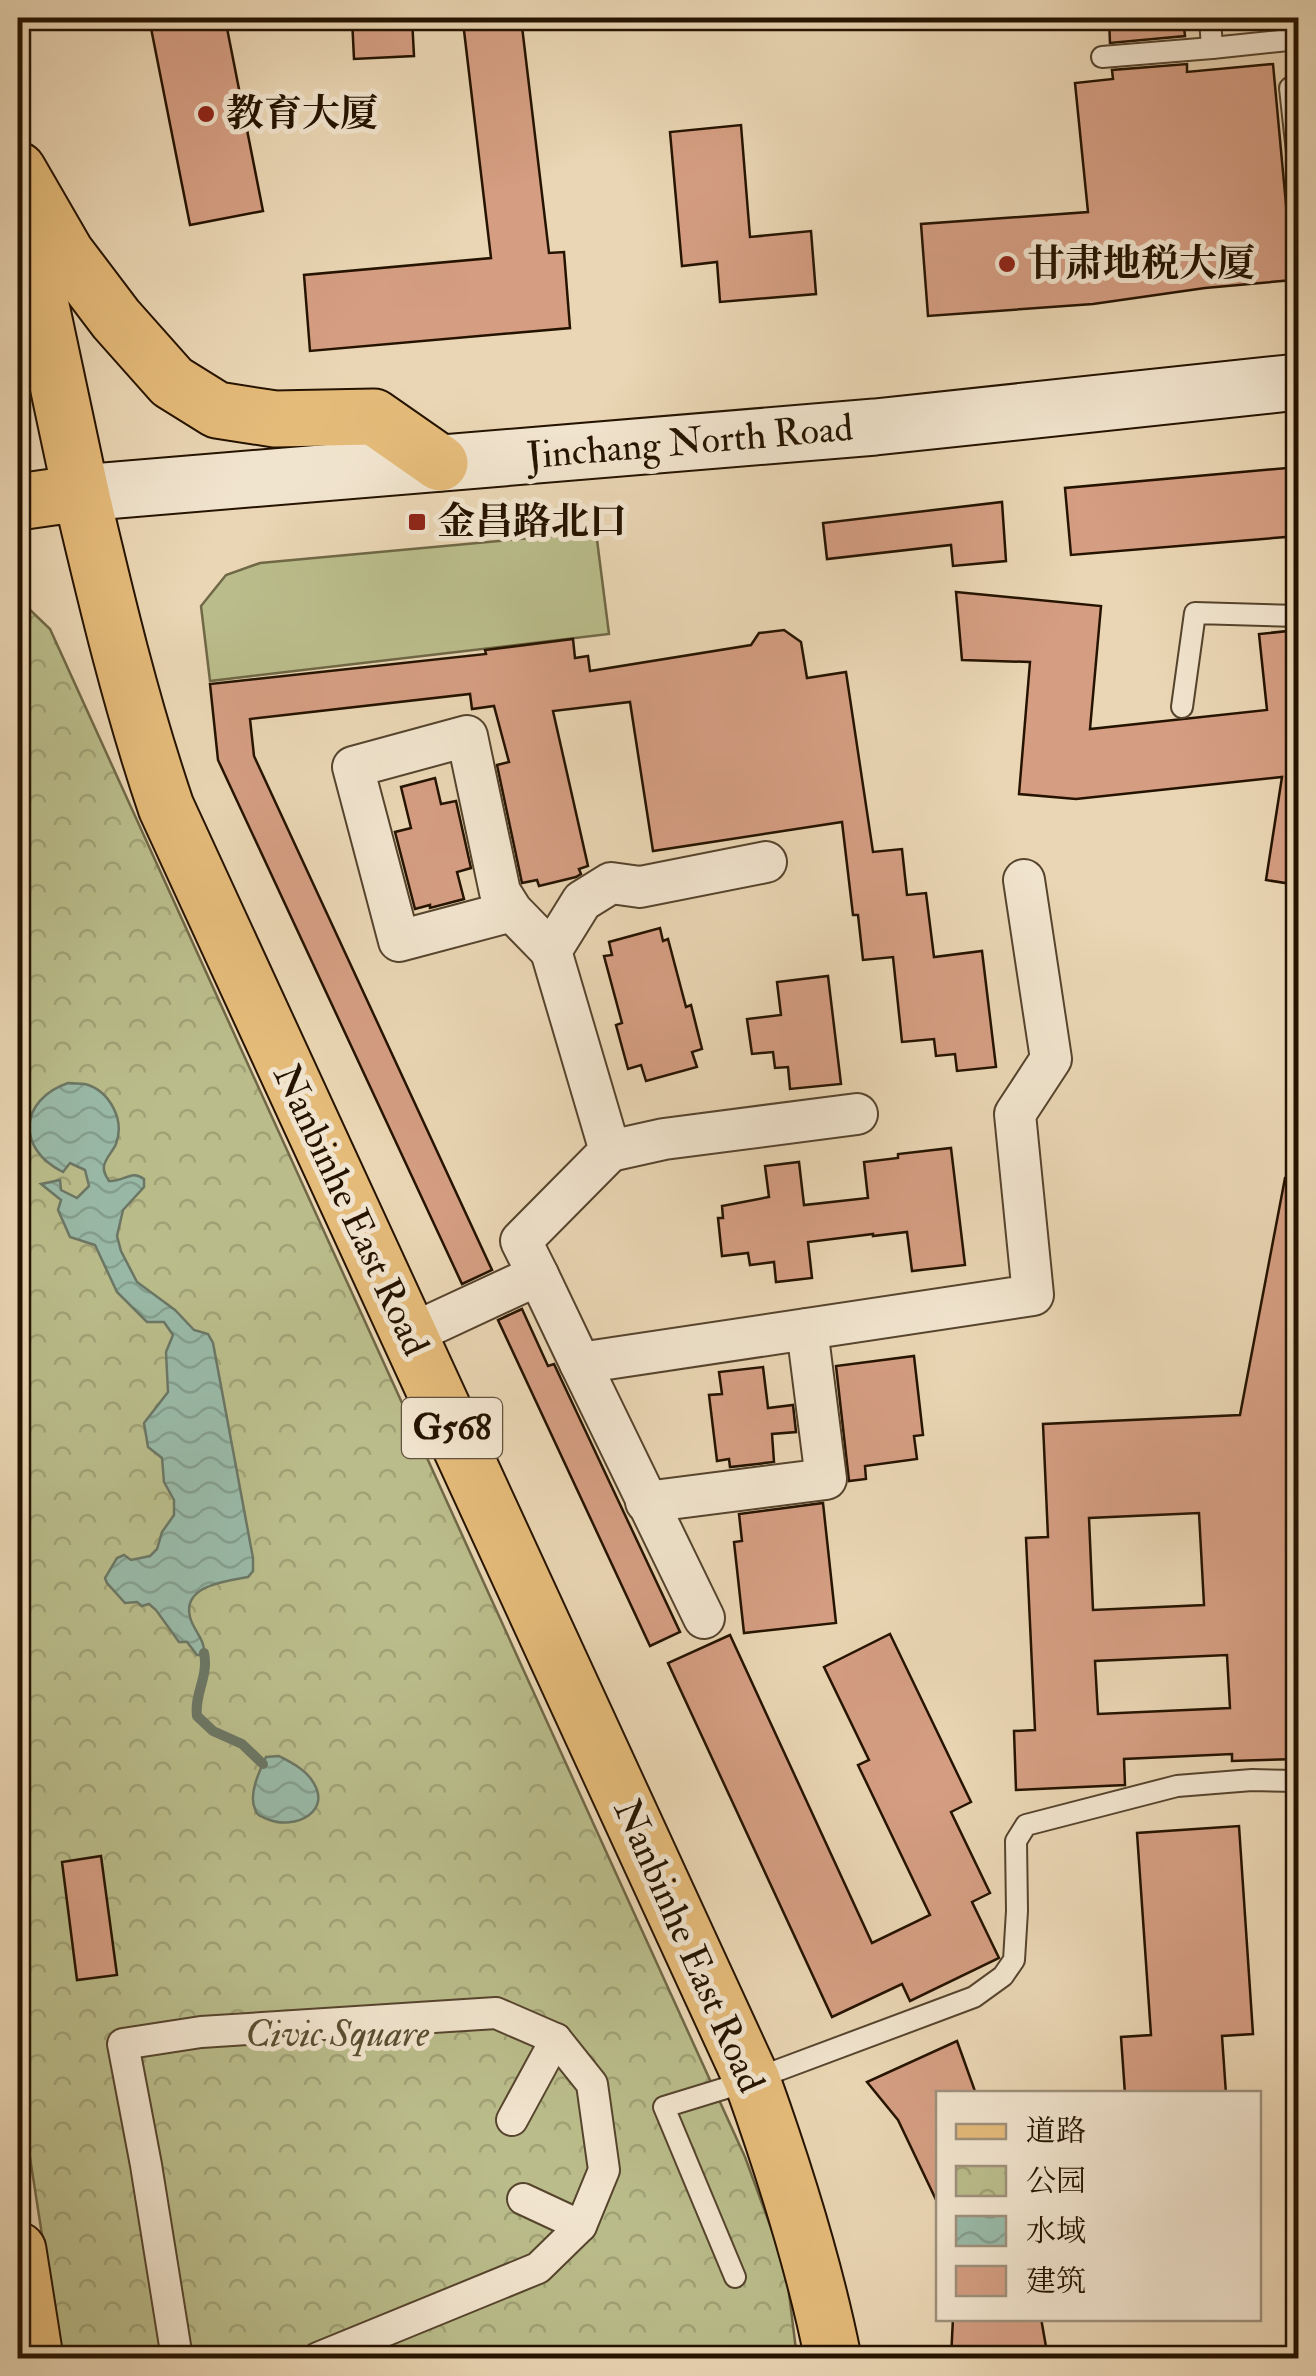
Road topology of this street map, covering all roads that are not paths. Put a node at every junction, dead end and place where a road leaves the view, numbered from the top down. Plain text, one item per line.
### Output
1 (1210, 18) edge
2 (1298, 39) edge
3 (1212, 48) junction
4 (1102, 57) dead end
5 (1290, 88) dead end
6 (1298, 161) edge
7 (18, 172) edge
8 (1298, 382) edge
9 (440, 463) junction
10 (82, 493) junction
11 (18, 502) edge
12 (1298, 616) edge
13 (1182, 707) dead end
14 (766, 862) dead end
15 (1024, 880) dead end
16 (512, 911) junction
17 (551, 950) junction
18 (858, 1114) dead end
19 (610, 1152) junction
20 (538, 1275) junction
21 (807, 1329) junction
22 (409, 1335) junction
23 (580, 1363) junction
24 (646, 1502) junction
25 (704, 1618) dead end
26 (1298, 1780) edge
27 (556, 2039) junction
28 (752, 2080) junction
29 (512, 2120) dead end
30 (523, 2199) dead end
31 (582, 2226) junction
32 (18, 2250) edge
33 (736, 2278) dead end
34 (35, 2358) edge
35 (177, 2358) edge
36 (318, 2358) edge
37 (833, 2358) edge

1 - 3 lane
2 - 3 lane
3 - 4 lane
5 - 6 lane
7 - 9 main road
7 - 10 main road, Nanbinhe East Road
8 - 9 main road, Jinchang North Road
9 - 10 main road, Jinchang North Road
10 - 11 main road
10 - 22 main road, Nanbinhe East Road / G568
12 - 13 lane
14 - 17 street
15 - 21 street
16 - 16 street
16 - 17 street
17 - 19 street
18 - 19 street
19 - 20 street
20 - 22 street
20 - 23 street
21 - 23 street
21 - 24 street
22 - 28 main road, Nanbinhe East Road / G568
23 - 24 street
24 - 25 street
26 - 28 lane
27 - 29 street
27 - 31 street
27 - 35 street
28 - 33 lane
28 - 37 main road, Nanbinhe East Road / G568
30 - 31 street
31 - 36 street
32 - 34 main road

